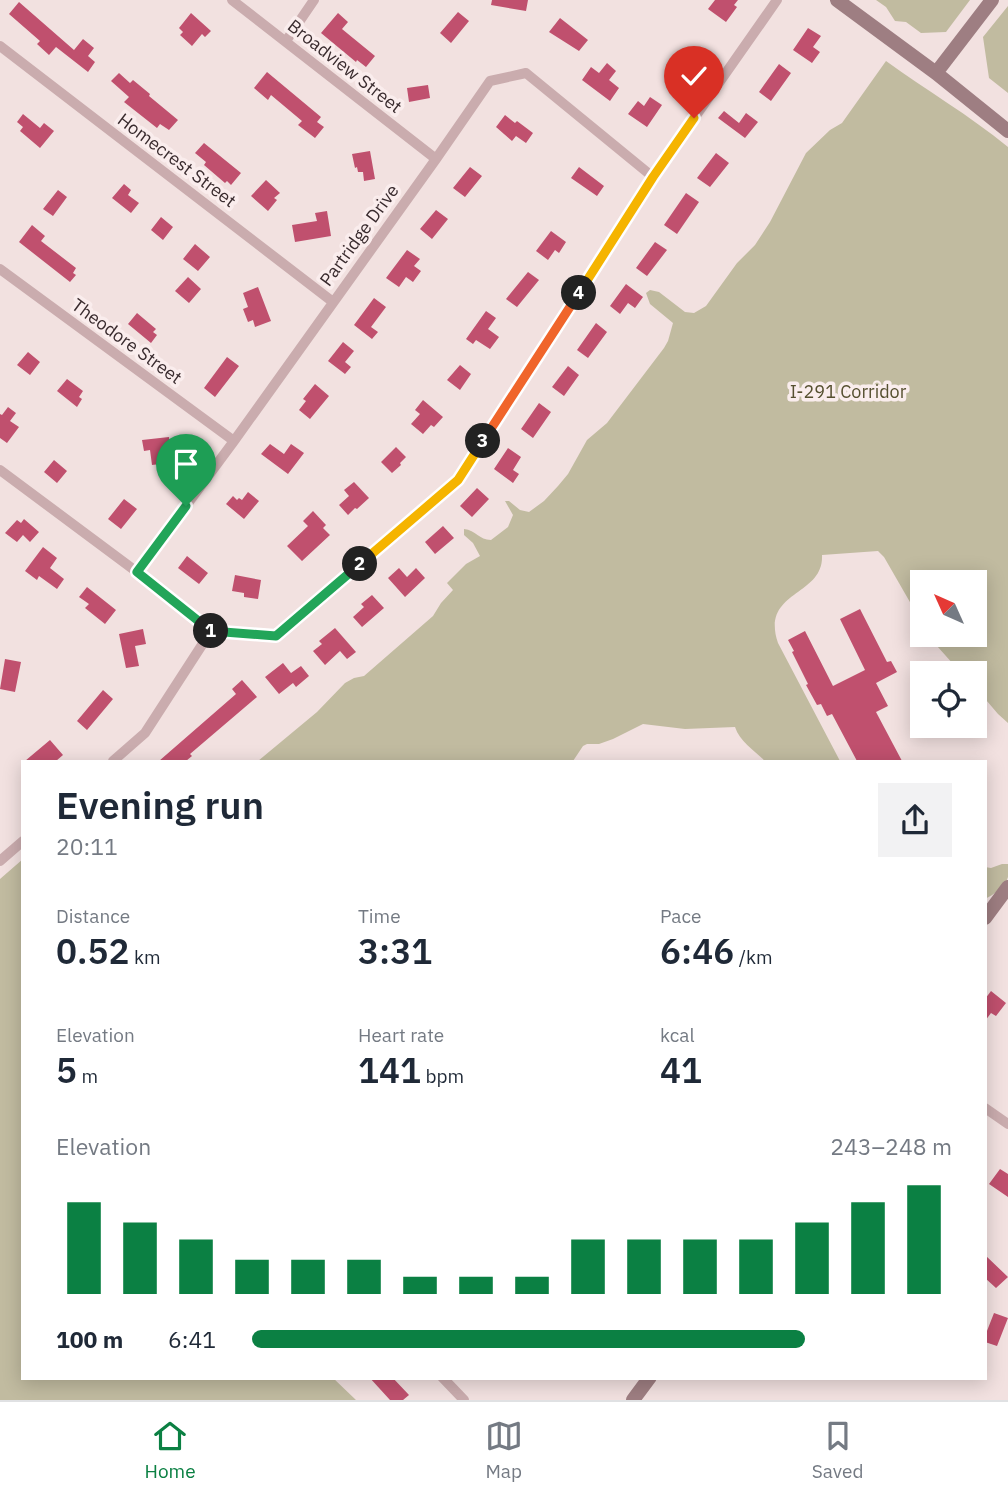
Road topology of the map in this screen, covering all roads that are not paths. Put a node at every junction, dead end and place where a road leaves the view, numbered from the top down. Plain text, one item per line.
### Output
1 (232, 0) edge
2 (314, 0) edge
3 (777, 0) edge
4 (837, 0) edge
5 (992, 0) edge
6 (286, 41) junction
7 (0, 46) edge
8 (936, 73) junction
9 (1008, 131) edge
10 (436, 159) junction
11 (653, 177) junction
12 (0, 270) edge
13 (333, 302) junction
14 (234, 441) junction
15 (0, 470) edge
16 (137, 572) junction
17 (211, 631) junction
18 (114, 760) edge
19 (21, 843) edge
20 (0, 861) edge
21 (1008, 887) edge
22 (987, 915) edge
23 (987, 1109) edge
24 (1008, 1124) edge
25 (445, 1380) edge
26 (648, 1380) edge
27 (464, 1400) edge
28 (633, 1400) edge

1 - 6 street, Broadview Street
2 - 6 street
3 - 11 street
4 - 8 main road
5 - 8 main road
6 - 10 street, Broadview Street
7 - 13 street, Homecrest Street
8 - 9 main road
10 - 11 street, Partridge Drive
10 - 13 street, Partridge Drive
11 - 17 street
12 - 14 street, Theodore Street
13 - 14 street, Partridge Drive
14 - 16 street, Partridge Drive
15 - 16 street
16 - 17 street
17 - 18 street
19 - 20 street
21 - 22 main road
23 - 24 street
25 - 27 street
26 - 28 main road

